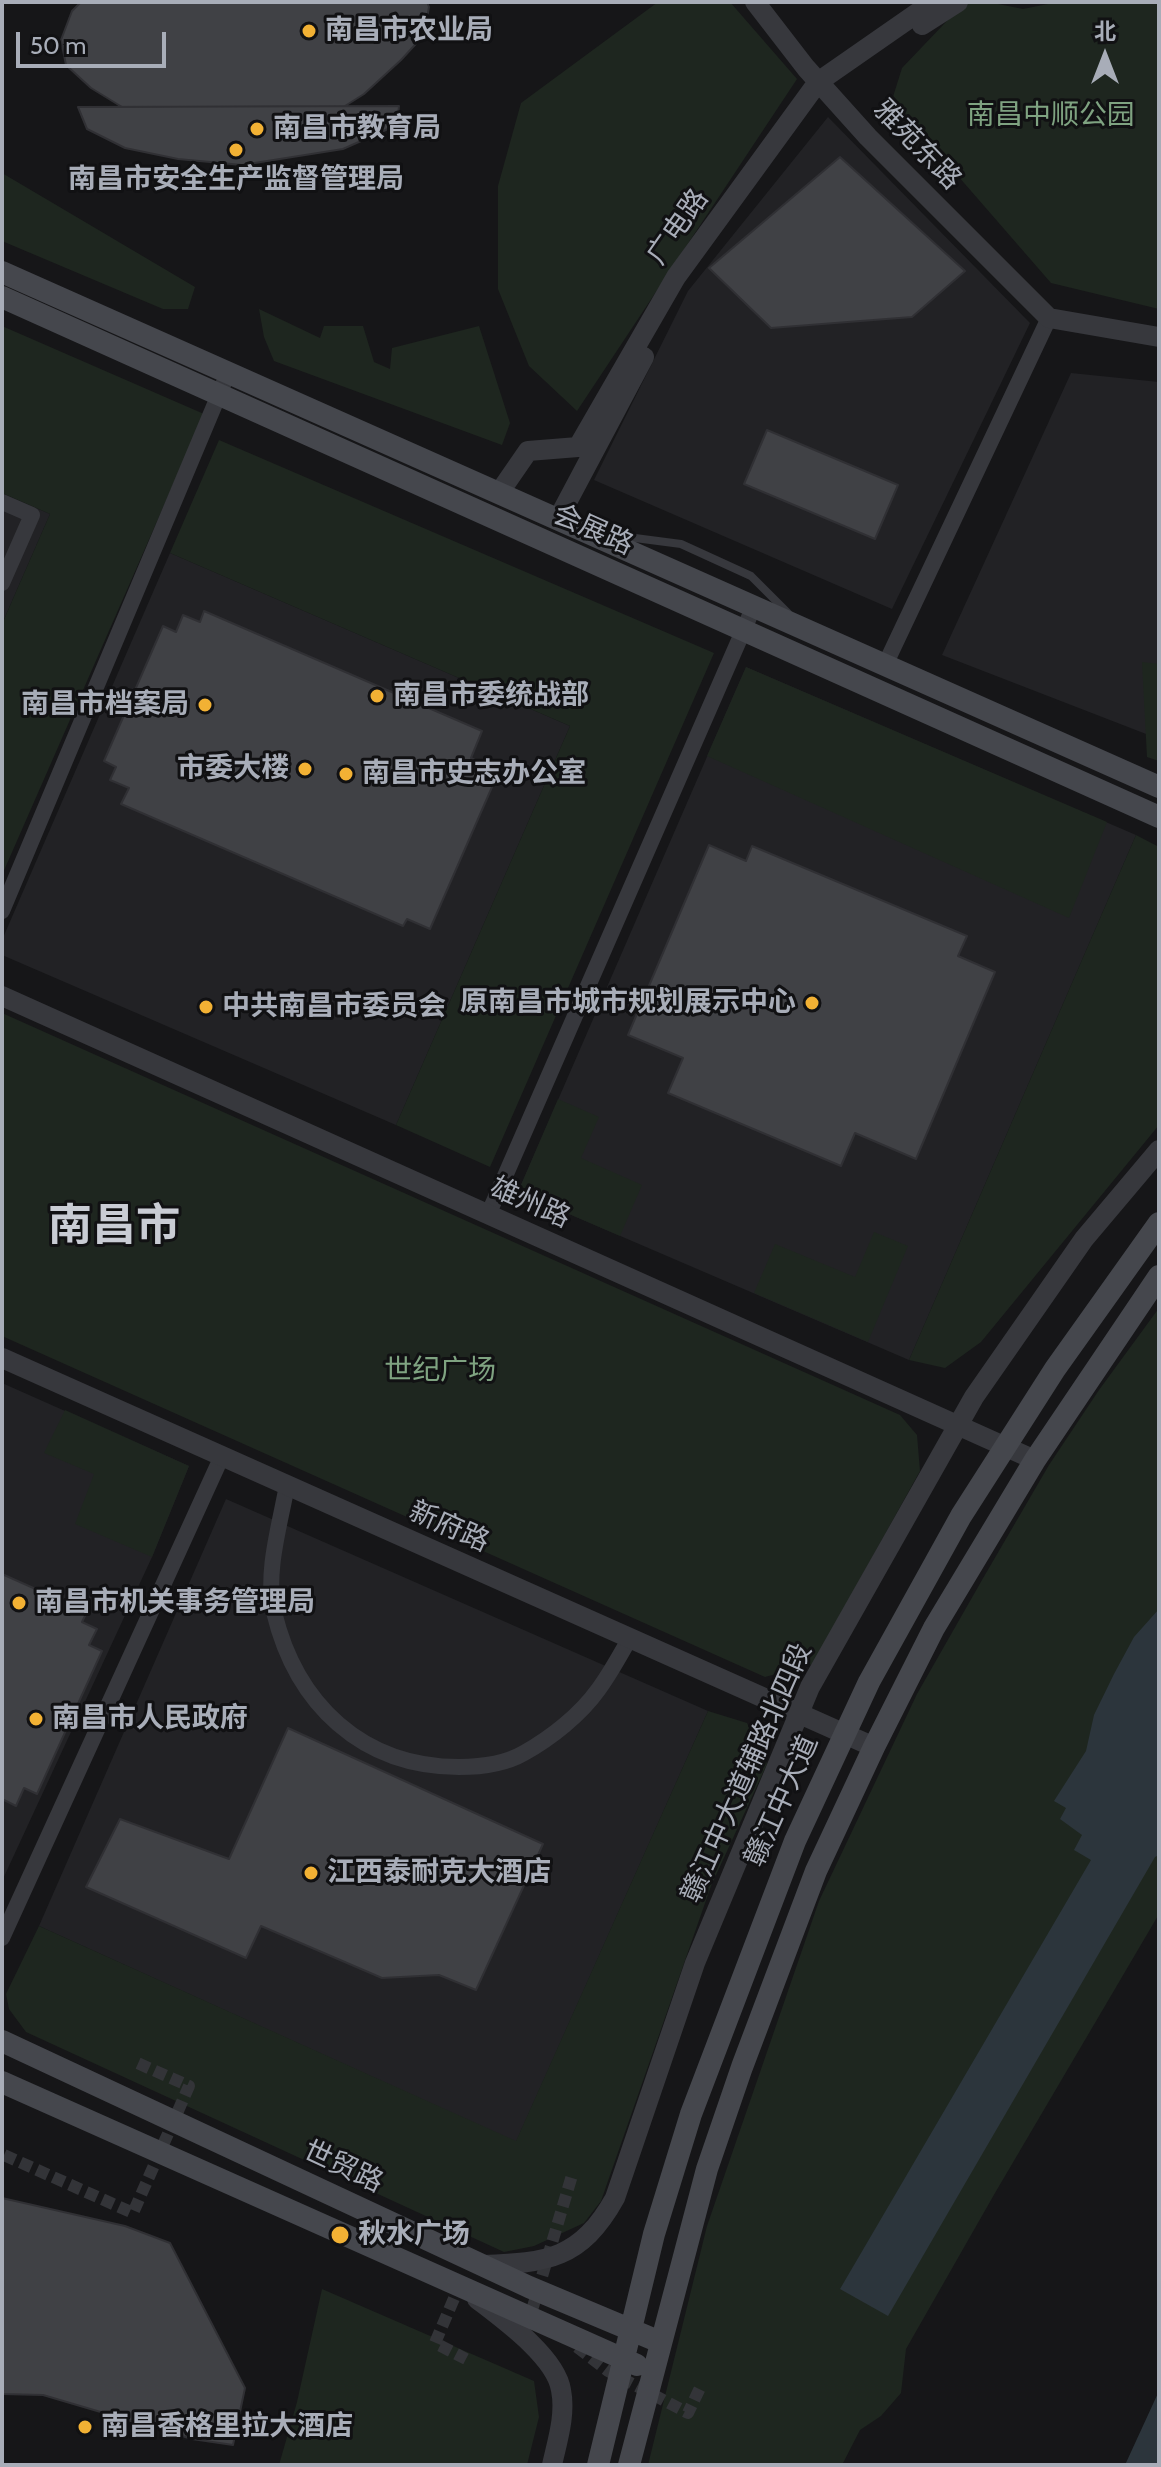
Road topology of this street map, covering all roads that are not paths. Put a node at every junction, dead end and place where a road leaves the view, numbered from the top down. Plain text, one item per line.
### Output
1 (755, 2) edge
2 (933, 2) edge
3 (958, 2) edge
4 (822, 85) junction
5 (2, 272) edge
6 (2, 297) edge
7 (1049, 318) junction
8 (1159, 337) edge
9 (228, 373) junction
10 (219, 395) junction
11 (499, 493) junction
12 (2, 502) edge
13 (558, 519) junction
14 (584, 531) junction
15 (2, 583) edge
16 (754, 606) junction
17 (802, 628) junction
18 (743, 630) junction
19 (885, 665) junction
20 (1159, 787) edge
21 (1159, 817) edge
22 (2, 911) edge
23 (2, 996) edge
24 (1159, 1150) edge
25 (488, 1215) junction
26 (1159, 1223) edge
27 (1159, 1276) edge
28 (2, 1358) edge
29 (958, 1426) junction
30 (1005, 1447) junction
31 (222, 1456) junction
32 (1035, 1460) junction
33 (287, 1485) junction
34 (630, 1638) junction
35 (799, 1713) junction
36 (845, 1734) junction
37 (874, 1747) junction
38 (2, 1938) edge
39 (2, 2041) edge
40 (2, 2082) edge
41 (483, 2265) junction
42 (462, 2287) junction
43 (631, 2329) junction
44 (660, 2342) junction
45 (624, 2359) junction
46 (652, 2372) junction
47 (552, 2465) edge
48 (598, 2465) edge
49 (629, 2465) edge

1 - 4 street, 雅苑东路
2 - 4 street, 广电路
3 - 4 street, 广电路
4 - 7 street, 雅苑东路
4 - 11 street, 广电路
4 - 13 street, 广电路
5 - 9 main road, 会展路
6 - 10 main road, 会展路
7 - 8 street
7 - 19 street
9 - 10 street
9 - 11 main road, 会展路
10 - 18 main road, 会展路
10 - 22 street
11 - 13 main road, 会展路
12 - 15 street
13 - 14 main road, 会展路
14 - 16 main road, 会展路
14 - 17 lane
16 - 17 main road, 会展路
16 - 18 street
17 - 19 main road, 会展路
18 - 21 main road, 会展路
18 - 25 street
19 - 20 main road, 会展路
23 - 25 street, 雄州路
24 - 29 street, 赣江中大道辅路北四段
25 - 29 street, 雄州路
26 - 30 main road, 赣江中大道
27 - 32 main road
28 - 31 street, 新府路
29 - 30 street, 雄州路
29 - 35 street, 赣江中大道辅路北四段
30 - 32 street, 雄州路
30 - 36 main road, 赣江中大道
31 - 33 street, 新府路
31 - 38 street
32 - 37 main road
33 - 34 street, 新府路
33 - 34 street
34 - 35 street, 新府路
35 - 36 street, 新府路
35 - 41 street, 赣江中大道辅路北四段
36 - 37 street, 新府路
36 - 43 main road, 赣江中大道
37 - 44 main road
39 - 41 main road, 世贸路
40 - 42 main road
41 - 43 main road, 世贸路
42 - 45 main road
42 - 47 street
43 - 44 main road, 世贸路
43 - 45 main road, 赣江中大道
44 - 46 main road
45 - 46 main road
45 - 48 main road, 赣江中大道
46 - 49 main road

